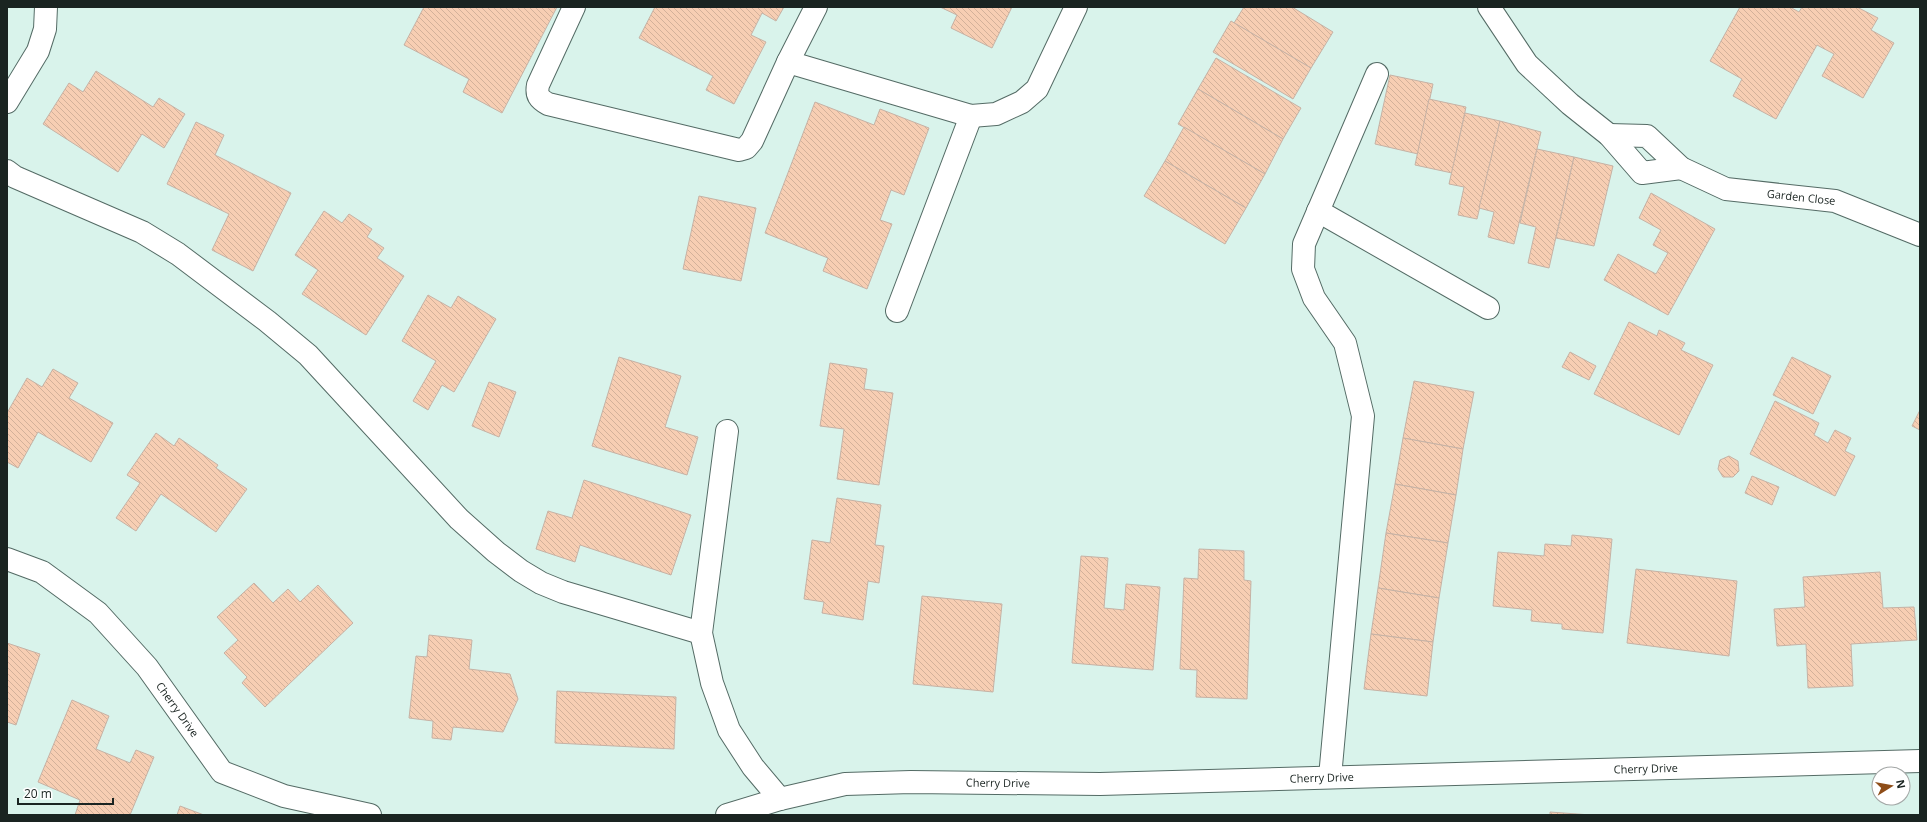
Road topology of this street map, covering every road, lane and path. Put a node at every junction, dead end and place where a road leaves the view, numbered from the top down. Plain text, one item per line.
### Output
1 (46, 7) edge
2 (574, 7) edge
3 (816, 7) edge
4 (1076, 7) edge
5 (1489, 7) edge
6 (788, 62) junction
7 (1377, 74) dead end
8 (7, 102) edge
9 (971, 116) junction
10 (1609, 135) junction
11 (1681, 168) junction
12 (7, 171) edge
13 (1318, 211) junction
14 (1920, 234) edge
15 (1488, 308) dead end
16 (897, 311) dead end
17 (727, 430) dead end
18 (7, 559) edge
19 (701, 633) junction
20 (1920, 761) edge
21 (1330, 777) junction
22 (780, 800) junction
23 (370, 815) edge
24 (727, 815) edge

1 - 8 street
2 - 6 street
3 - 6 street
4 - 9 street
5 - 10 street
6 - 9 street
7 - 13 street
9 - 16 street
10 - 11 street
10 - 11 street
11 - 14 street, Garden Close
12 - 19 street
13 - 15 street
13 - 21 street
17 - 19 street
18 - 23 street, Cherry Drive
19 - 22 street
20 - 21 street, Cherry Drive
21 - 22 street, Cherry Drive
22 - 24 street, Cherry Drive

